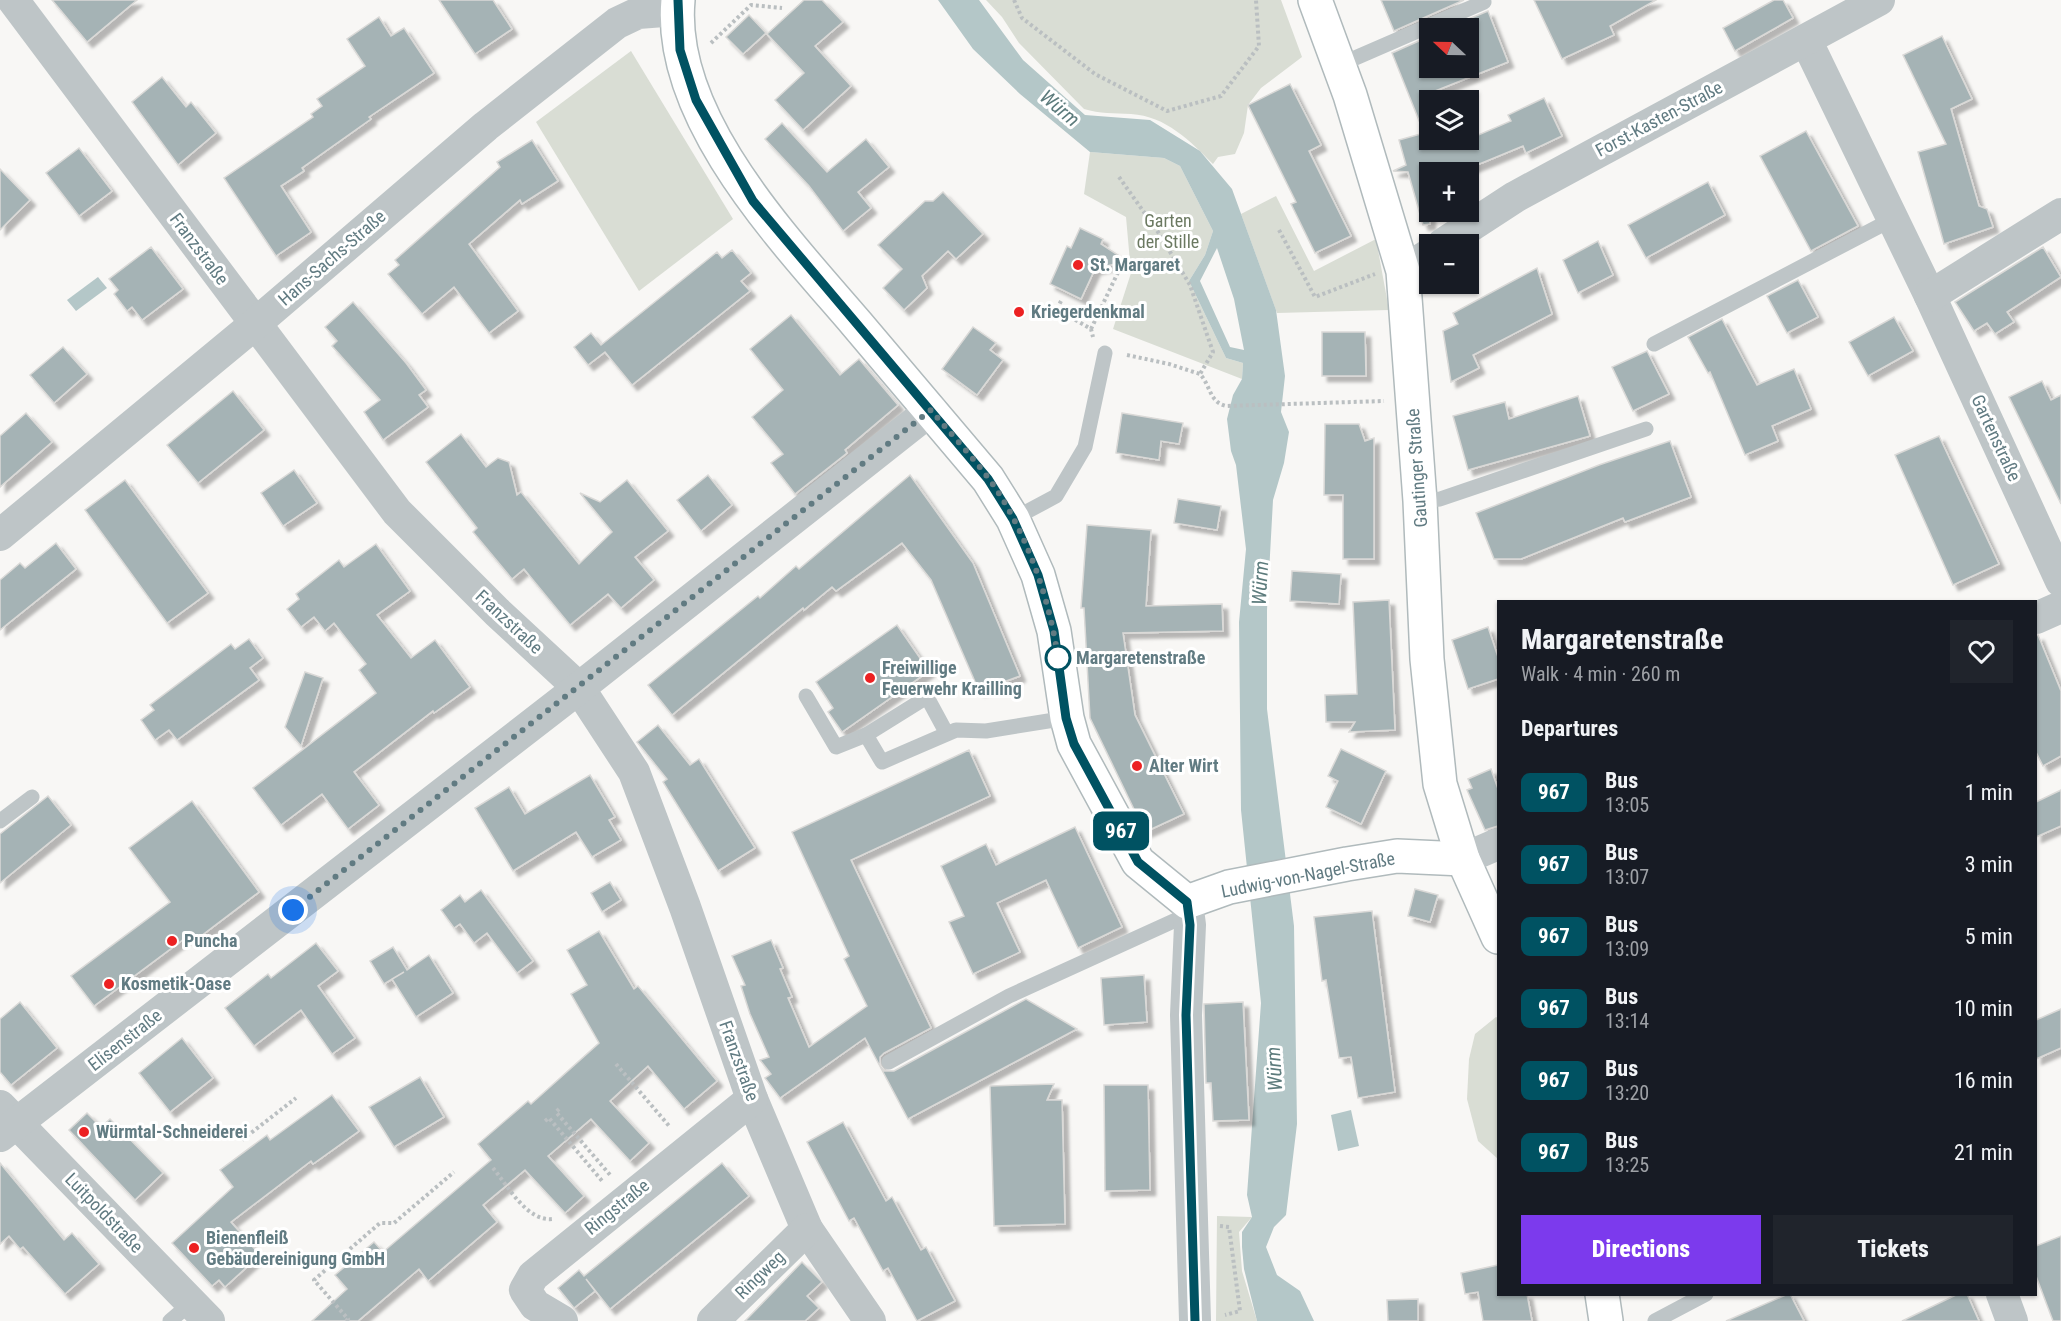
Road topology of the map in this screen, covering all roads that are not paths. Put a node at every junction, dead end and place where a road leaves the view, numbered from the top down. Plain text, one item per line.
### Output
1 (7, 0) edge
2 (13, 0) edge
3 (1315, 0) edge
4 (1879, 0) edge
5 (1484, 2) dead end
6 (677, 5) edge
7 (0, 6) edge
8 (1806, 40) junction
9 (1339, 64) junction
10 (2061, 214) edge
11 (1893, 219) junction
12 (1458, 234) edge
13 (1405, 265) edge
14 (1930, 296) junction
15 (255, 324) junction
16 (1654, 344) dead end
17 (1105, 353) road end
18 (931, 410) junction
19 (1647, 429) dead end
20 (1420, 501) junction
21 (1013, 519) junction
22 (0, 536) edge
23 (2061, 581) edge
24 (2061, 607) edge
25 (2037, 618) edge
26 (579, 688) junction
27 (806, 696) dead end
28 (1066, 718) junction
29 (947, 734) junction
30 (866, 735) junction
31 (32, 797) dead end
32 (0, 821) edge
33 (1497, 844) edge
34 (1463, 859) junction
35 (1188, 908) junction
36 (1497, 936) edge
37 (890, 1062) dead end
38 (752, 1099) junction
39 (6, 1122) edge
40 (807, 1229) junction
41 (1602, 1296) edge
42 (1702, 1296) edge
43 (2003, 1296) edge
44 (190, 1315) edge
45 (1208, 1318) edge
46 (562, 1321) edge
47 (713, 1321) edge
48 (870, 1321) edge
49 (1606, 1321) edge
50 (1655, 1321) edge
51 (2012, 1321) edge

1 - 7 street
2 - 15 street, Franzstraße
3 - 9 street, Gautinger Straße
4 - 8 street, Forst-Kasten-Straße
5 - 9 lane
6 - 15 street, Hans-Sachs-Straße
6 - 18 street
8 - 11 street, Gartenstraße
8 - 12 street, Forst-Kasten-Straße
9 - 13 street, Gautinger Straße
10 - 14 street
11 - 14 street, Gartenstraße
11 - 16 lane
13 - 20 street, Gautinger Straße
14 - 23 street, Gartenstraße
15 - 22 street, Hans-Sachs-Straße
15 - 26 street, Franzstraße
17 - 21 lane
18 - 21 street
18 - 26 street, Elisenstraße
19 - 20 lane
20 - 34 street, Gautinger Straße
21 - 28 street
24 - 25 street
26 - 38 street, Franzstraße
26 - 39 street, Elisenstraße
27 - 30 lane
28 - 29 lane
28 - 35 street
29 - 30 lane
29 - 30 lane
31 - 32 lane
33 - 34 street, Ludwig-von-Nagel-Straße
34 - 35 street, Ludwig-von-Nagel-Straße
34 - 36 street, Gautinger Straße
35 - 37 lane
35 - 45 street
38 - 40 street, Franzstraße
38 - 46 street, Ringstraße
39 - 44 street, Luitpoldstraße
40 - 47 street, Ringweg
40 - 48 street, Franzstraße
41 - 49 street
42 - 50 lane
43 - 51 street

